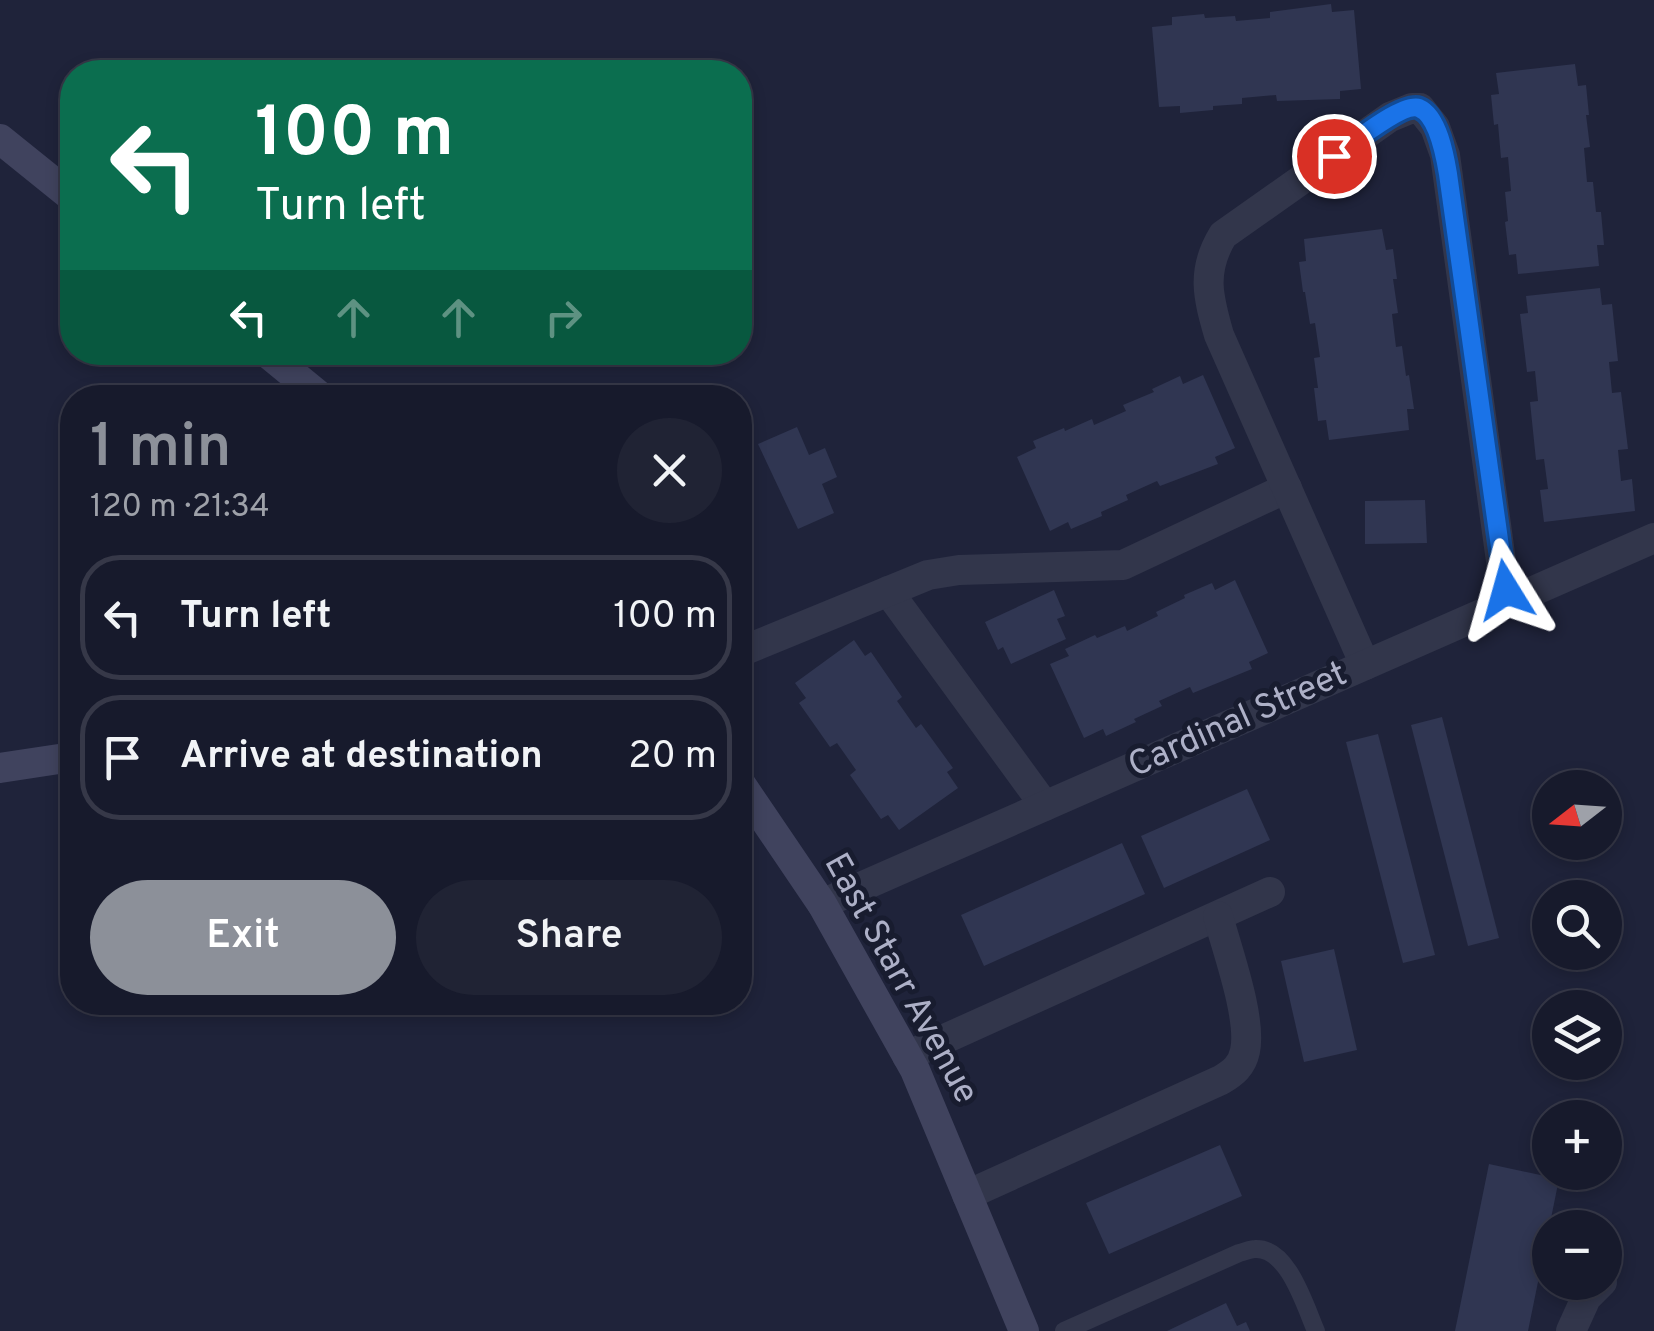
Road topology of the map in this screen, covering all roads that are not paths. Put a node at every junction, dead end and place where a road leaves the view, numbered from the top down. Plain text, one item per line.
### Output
1 (0, 139) edge
2 (60, 187) edge
3 (282, 365) edge
4 (306, 385) edge
5 (1287, 488) junction
6 (1654, 538) edge
7 (888, 592) junction
8 (1510, 602) junction
9 (752, 647) edge
10 (1365, 666) junction
11 (60, 758) edge
12 (0, 768) edge
13 (752, 801) edge
14 (1045, 806) junction
15 (1270, 892) dead end
16 (822, 904) junction
17 (1218, 916) junction
18 (907, 1056) junction
19 (967, 1195) junction
20 (1585, 1300) edge
21 (1024, 1331) edge
22 (1064, 1331) edge
23 (1316, 1331) edge
24 (1572, 1331) edge

1 - 2 main road
3 - 4 main road
5 - 7 street
5 - 8 street
5 - 10 street
6 - 8 street, Cardinal Street
7 - 9 street
7 - 14 street
8 - 10 street, Cardinal Street
10 - 14 street, Cardinal Street
11 - 12 main road
13 - 16 main road, East Starr Avenue
14 - 16 street, Cardinal Street
15 - 17 street
16 - 18 main road, East Starr Avenue
17 - 18 street
17 - 19 street
18 - 19 main road, East Starr Avenue
19 - 21 main road, East Starr Avenue
20 - 24 street
22 - 23 lane

